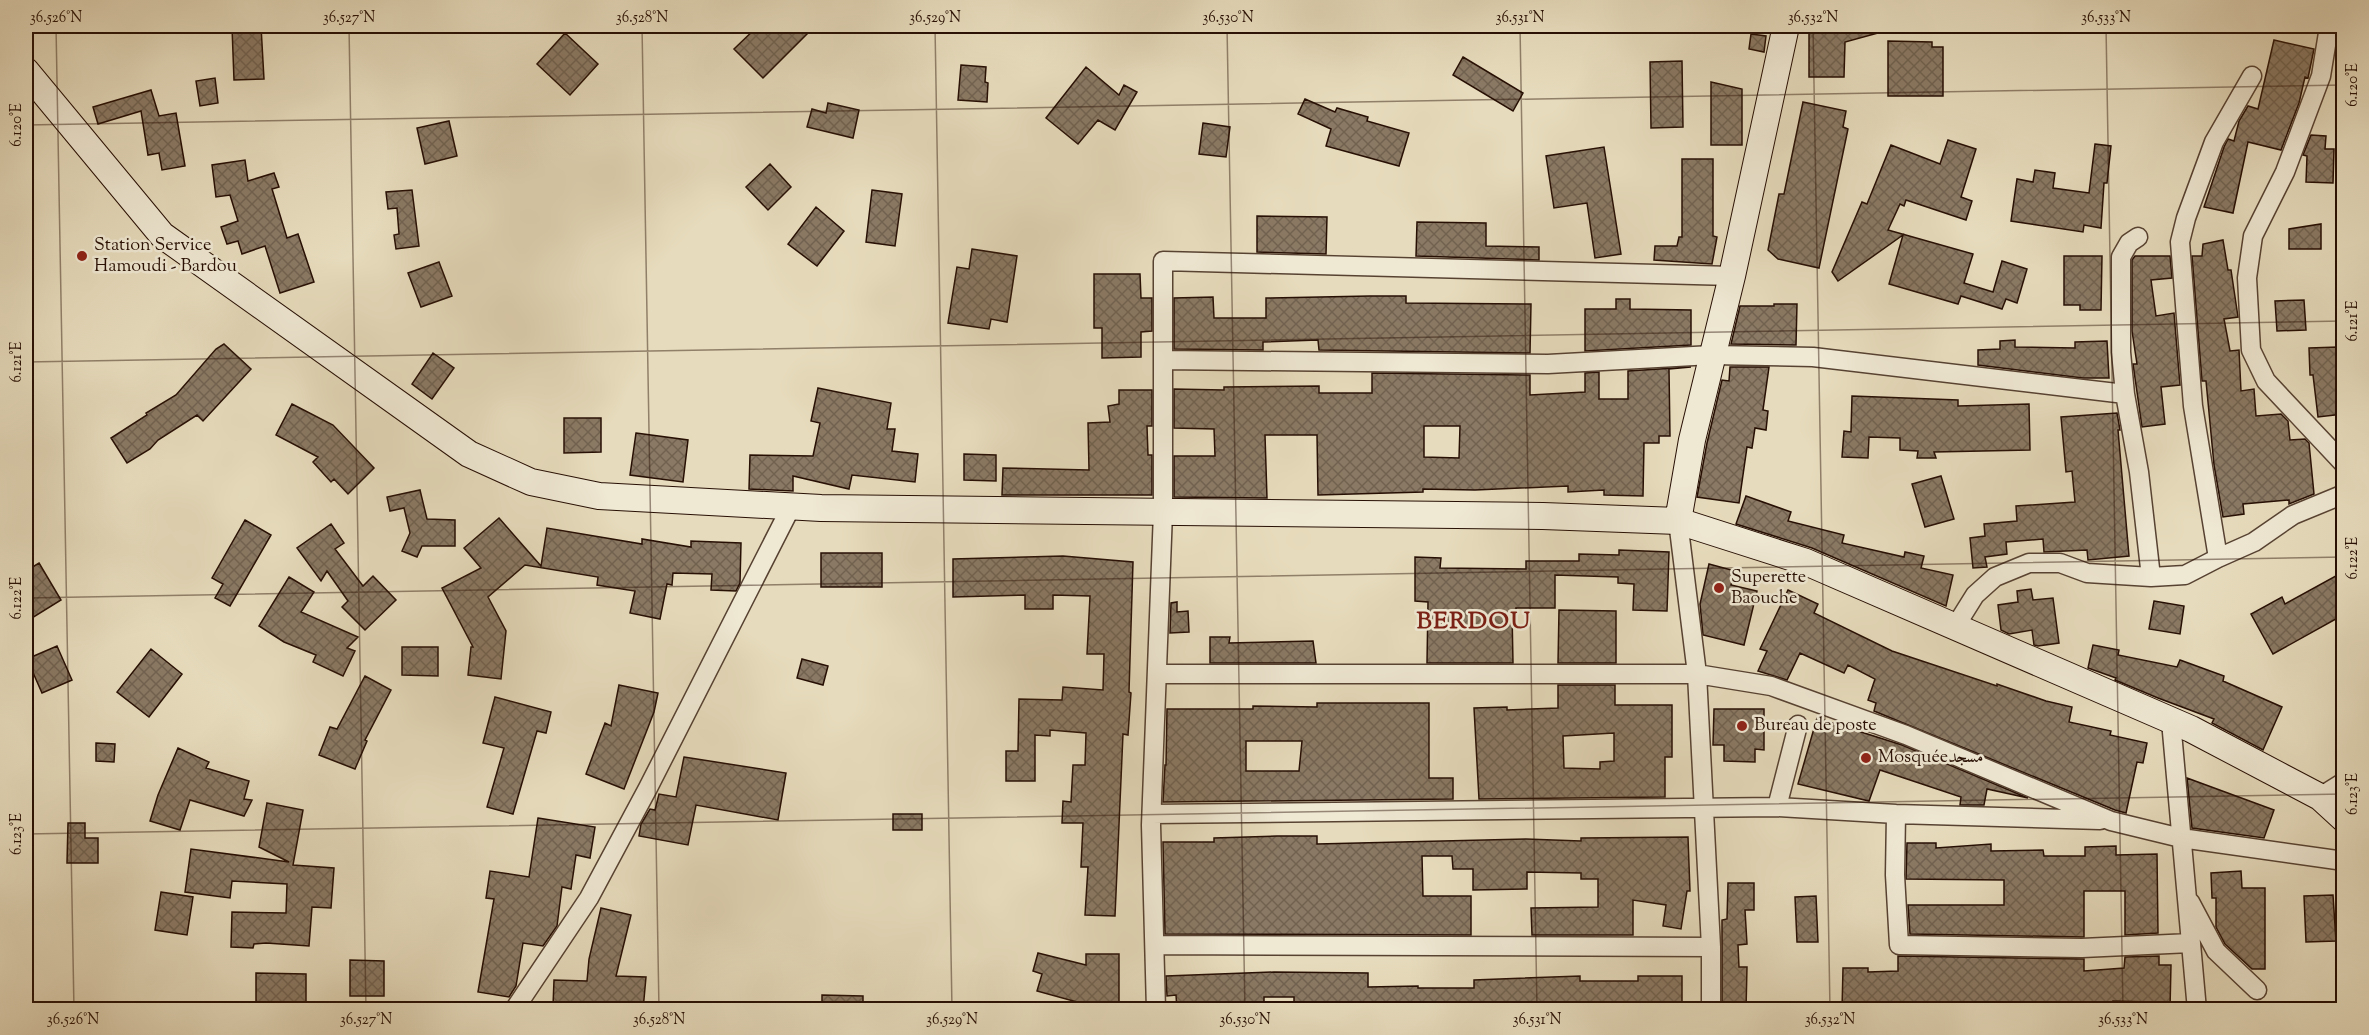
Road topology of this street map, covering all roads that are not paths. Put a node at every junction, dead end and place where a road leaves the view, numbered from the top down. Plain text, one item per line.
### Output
1 (1786, 26) edge
2 (2326, 26) edge
3 (26, 71) edge
4 (2252, 76) dead end
5 (2138, 237) dead end
6 (1732, 276) junction
7 (1712, 355) junction
8 (1163, 360) junction
9 (2125, 394) junction
10 (2343, 464) edge
11 (2343, 494) edge
12 (790, 507) junction
13 (1163, 512) junction
14 (1678, 521) junction
15 (2218, 558) junction
16 (2151, 577) junction
17 (1955, 627) junction
18 (1157, 674) junction
19 (1697, 674) junction
20 (2171, 721) junction
21 (1798, 725) dead end
22 (2343, 782) edge
23 (2320, 798) junction
24 (1778, 807) junction
25 (1704, 808) junction
26 (1152, 814) junction
27 (1896, 814) junction
28 (2343, 819) edge
29 (2112, 821) junction
30 (2181, 838) junction
31 (2343, 861) edge
32 (2187, 895) junction
33 (2191, 943) junction
34 (1155, 945) junction
35 (1711, 947) junction
36 (2257, 990) dead end
37 (514, 1010) edge
38 (1156, 1010) edge
39 (1711, 1010) edge
40 (2197, 1010) edge

1 - 6 main road
2 - 10 street
3 - 12 main road
4 - 15 street
5 - 9 street
6 - 7 main road
6 - 8 street
7 - 8 street
7 - 9 street
7 - 14 main road
8 - 13 street
9 - 16 street
11 - 15 street
12 - 13 main road
12 - 37 street
13 - 14 main road
13 - 18 street
14 - 17 main road
14 - 19 street
15 - 16 street
16 - 17 street
17 - 20 main road
18 - 19 street
18 - 26 street
19 - 25 street
19 - 29 street
20 - 23 main road
20 - 30 street
21 - 24 street
22 - 23 street
23 - 28 main road
24 - 25 street
24 - 27 street
25 - 26 street
25 - 35 street
26 - 34 street
27 - 29 street
27 - 33 street
29 - 30 street
30 - 31 street
30 - 32 street
32 - 33 street
32 - 36 street
33 - 40 street
34 - 35 street
34 - 38 street
35 - 39 street

